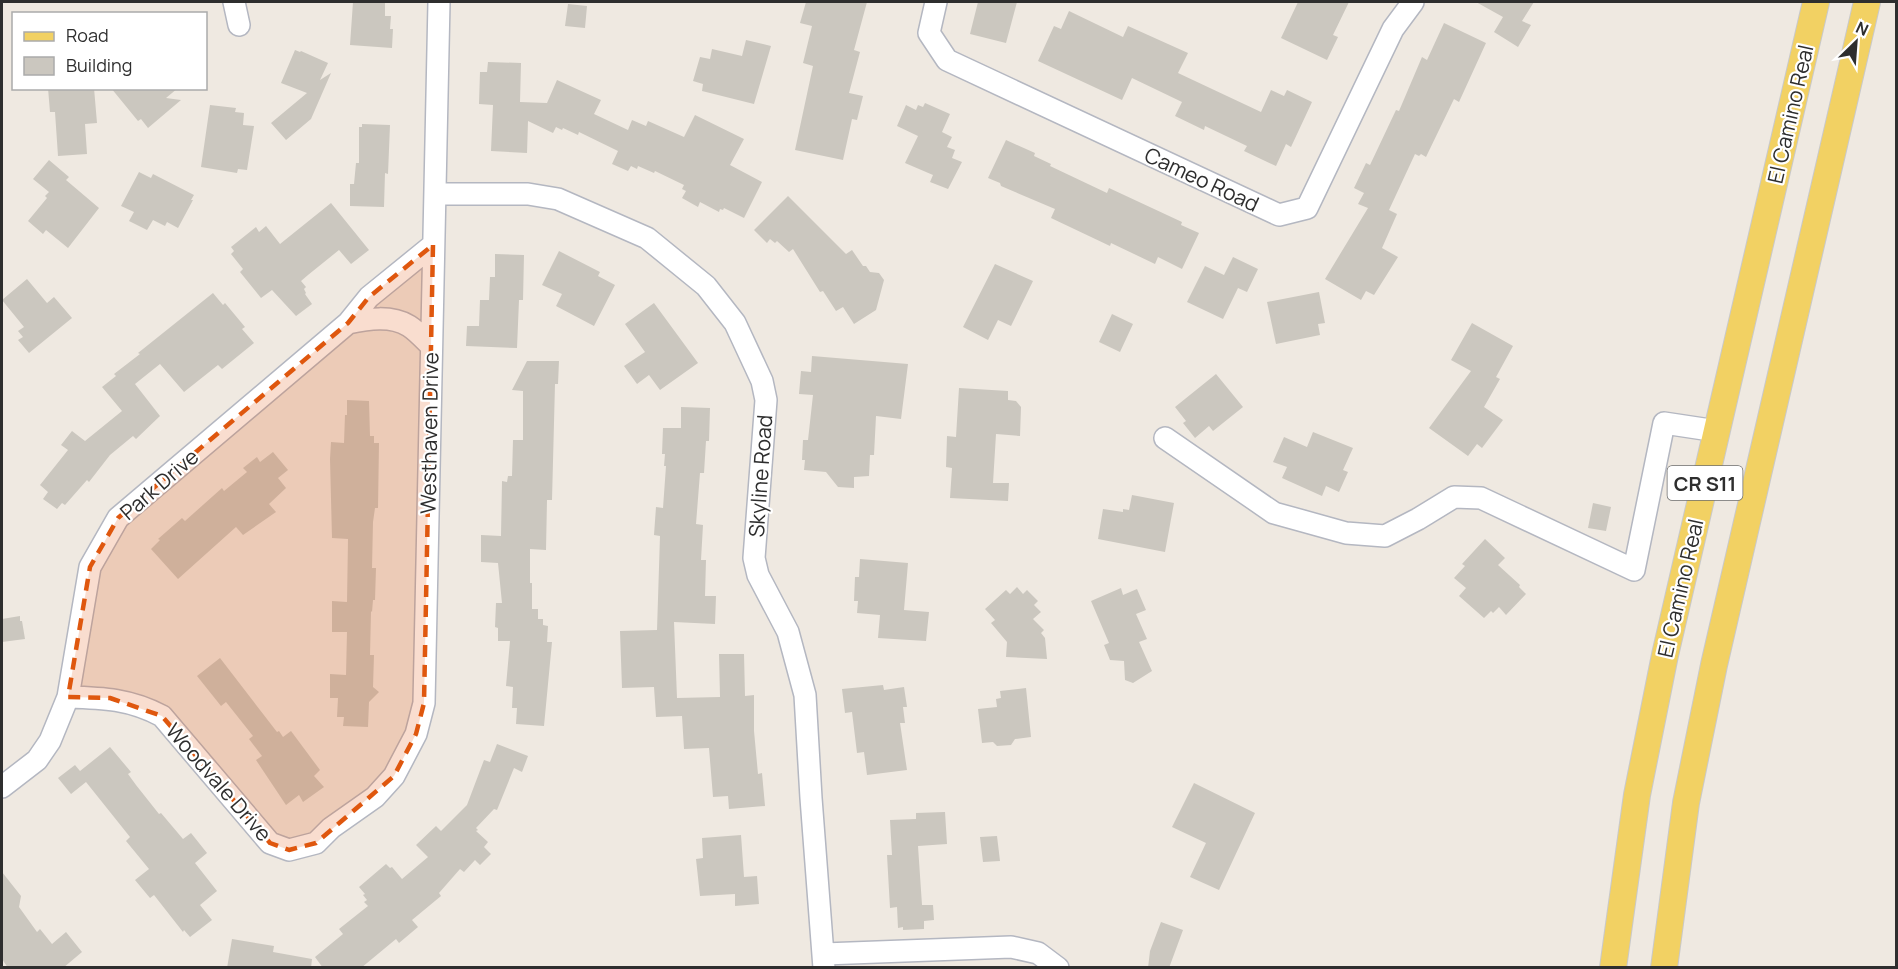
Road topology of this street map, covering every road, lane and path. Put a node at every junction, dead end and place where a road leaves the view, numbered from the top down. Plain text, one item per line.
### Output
1 (234, 2) edge
2 (439, 2) edge
3 (936, 2) edge
4 (1413, 2) edge
5 (1816, 2) edge
6 (1867, 2) edge
7 (239, 25) dead end
8 (436, 194) junction
9 (433, 245) junction
10 (348, 323) junction
11 (431, 346) junction
12 (1717, 431) junction
13 (1165, 438) dead end
14 (68, 697) junction
15 (2, 787) edge
16 (331, 828) joint
17 (824, 961) edge
18 (1058, 968) edge
19 (1613, 968) edge
20 (1664, 968) edge

1 - 7 street
2 - 8 street, Westhaven Drive
3 - 4 street, Cameo Road
5 - 12 main road, El Camino Real / CR S11
6 - 20 main road, CR S11
8 - 9 street, Westhaven Drive
8 - 17 street, Skyline Road
9 - 10 street, Park Drive
9 - 11 street, Westhaven Drive
10 - 11 street
10 - 14 street, Park Drive
11 - 16 street, Westhaven Drive
12 - 13 street
12 - 19 main road, El Camino Real / CR S11
14 - 15 street, Park Drive
14 - 16 street, Woodvale Drive
17 - 18 street

